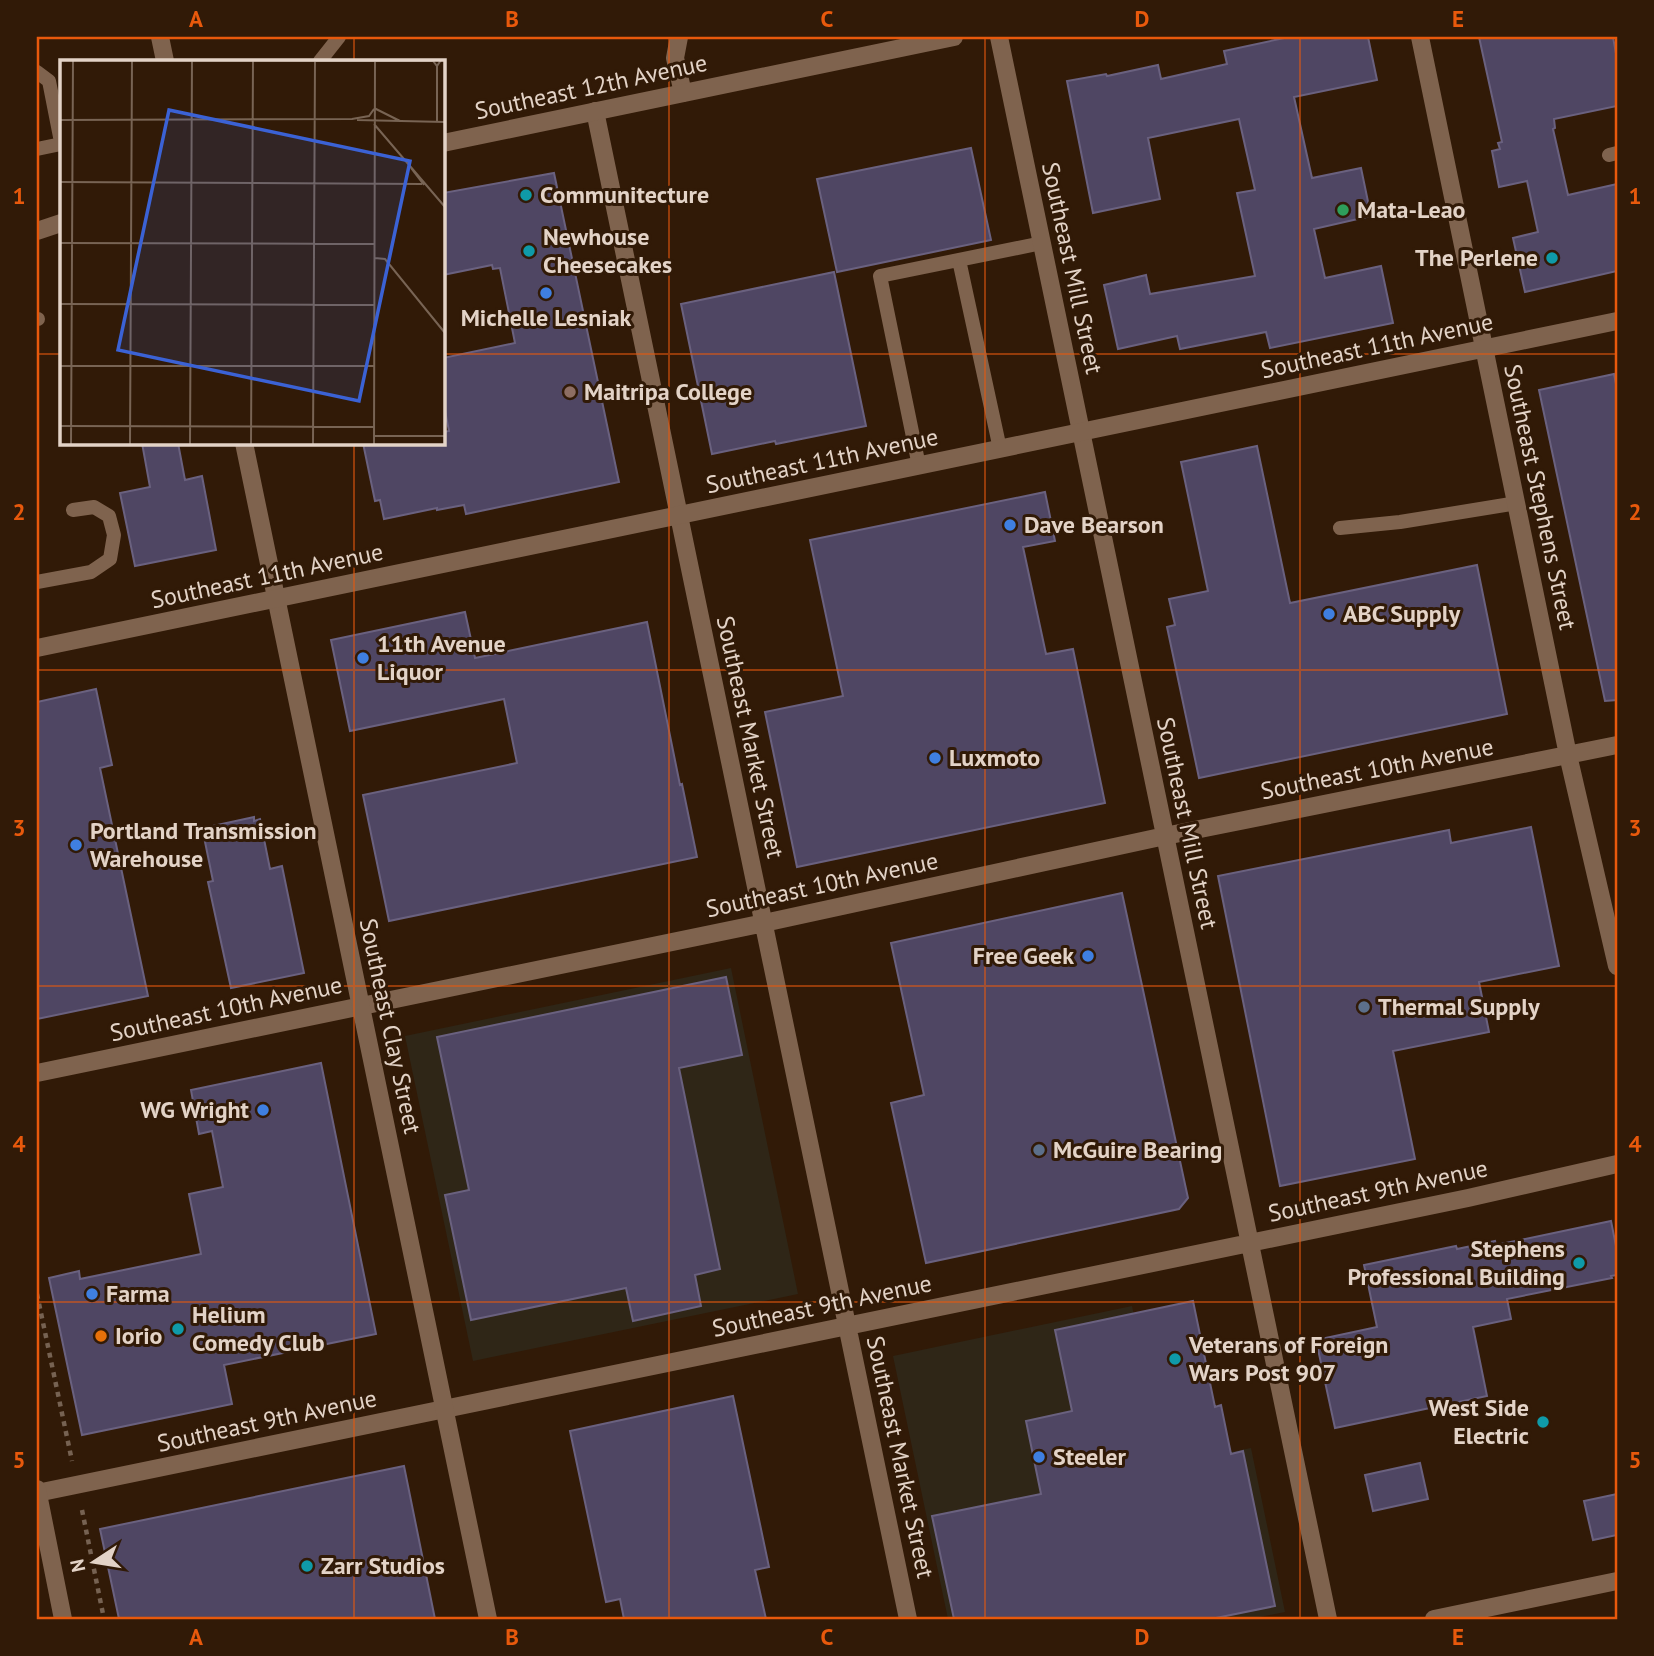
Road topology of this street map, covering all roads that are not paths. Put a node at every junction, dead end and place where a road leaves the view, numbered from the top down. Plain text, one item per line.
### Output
1 (160, 37) edge
2 (339, 37) edge
3 (679, 37) edge
4 (954, 37) edge
5 (999, 37) edge
6 (1420, 37) edge
7 (164, 60) edge
8 (321, 60) edge
9 (37, 72) edge
10 (683, 93) junction
11 (595, 111) junction
12 (60, 138) edge
13 (60, 143) edge
14 (444, 143) edge
15 (37, 149) edge
16 (60, 223) edge
17 (37, 231) edge
18 (1042, 243) junction
19 (959, 260) junction
20 (1617, 321) edge
21 (1484, 349) junction
22 (1081, 432) junction
23 (244, 444) edge
24 (1000, 449) junction
25 (919, 466) junction
26 (1517, 503) junction
27 (73, 510) dead end
28 (679, 516) junction
29 (1340, 528) dead end
30 (37, 582) edge
31 (276, 599) junction
32 (37, 648) edge
33 (1617, 745) edge
34 (1568, 755) junction
35 (1165, 836) junction
36 (764, 923) junction
37 (1617, 966) edge
38 (361, 1005) junction
39 (37, 1073) edge
40 (1617, 1164) edge
41 (1250, 1243) junction
42 (848, 1326) junction
43 (444, 1409) junction
44 (37, 1492) edge
45 (1617, 1581) edge
46 (64, 1619) edge
47 (488, 1619) edge
48 (908, 1619) edge
49 (1328, 1619) edge
50 (1434, 1619) edge

1 - 7 street
2 - 8 lane
3 - 10 street
4 - 10 street, Southeast 12th Avenue
5 - 18 street, Southeast Mill Street
6 - 21 street, Southeast Stephens Street
9 - 12 lane
10 - 11 street, Southeast 12th Avenue
11 - 14 street, Southeast 12th Avenue
11 - 28 street, Southeast Market Street
13 - 15 lane
16 - 17 street
18 - 19 lane
18 - 22 street, Southeast Mill Street
19 - 24 lane
19 - 25 lane
20 - 21 street, Southeast 11th Avenue
21 - 22 street, Southeast 11th Avenue
21 - 26 street, Southeast Stephens Street
22 - 24 street, Southeast 11th Avenue
22 - 35 street, Southeast Mill Street
23 - 31 street, Southeast Clay Street
24 - 25 street, Southeast 11th Avenue
25 - 28 street, Southeast 11th Avenue
26 - 29 lane
26 - 34 street, Southeast Stephens Street
27 - 30 lane
28 - 31 street, Southeast 11th Avenue
28 - 36 street, Southeast Market Street
31 - 32 street, Southeast 11th Avenue
31 - 38 street, Southeast Clay Street
33 - 34 street, Southeast 10th Avenue
34 - 35 street, Southeast 10th Avenue
34 - 37 street, Southeast Stephens Street
35 - 36 street, Southeast 10th Avenue
35 - 41 street, Southeast Mill Street
36 - 38 street, Southeast 10th Avenue
36 - 42 street, Southeast Market Street
38 - 39 street, Southeast 10th Avenue
38 - 43 street, Southeast Clay Street
40 - 41 street, Southeast 9th Avenue
41 - 42 street, Southeast 9th Avenue
41 - 49 street, Southeast Mill Street
42 - 43 street, Southeast 9th Avenue
42 - 48 street, Southeast Market Street
43 - 44 street, Southeast 9th Avenue
43 - 47 street, Southeast Clay Street
44 - 46 street
45 - 50 street

